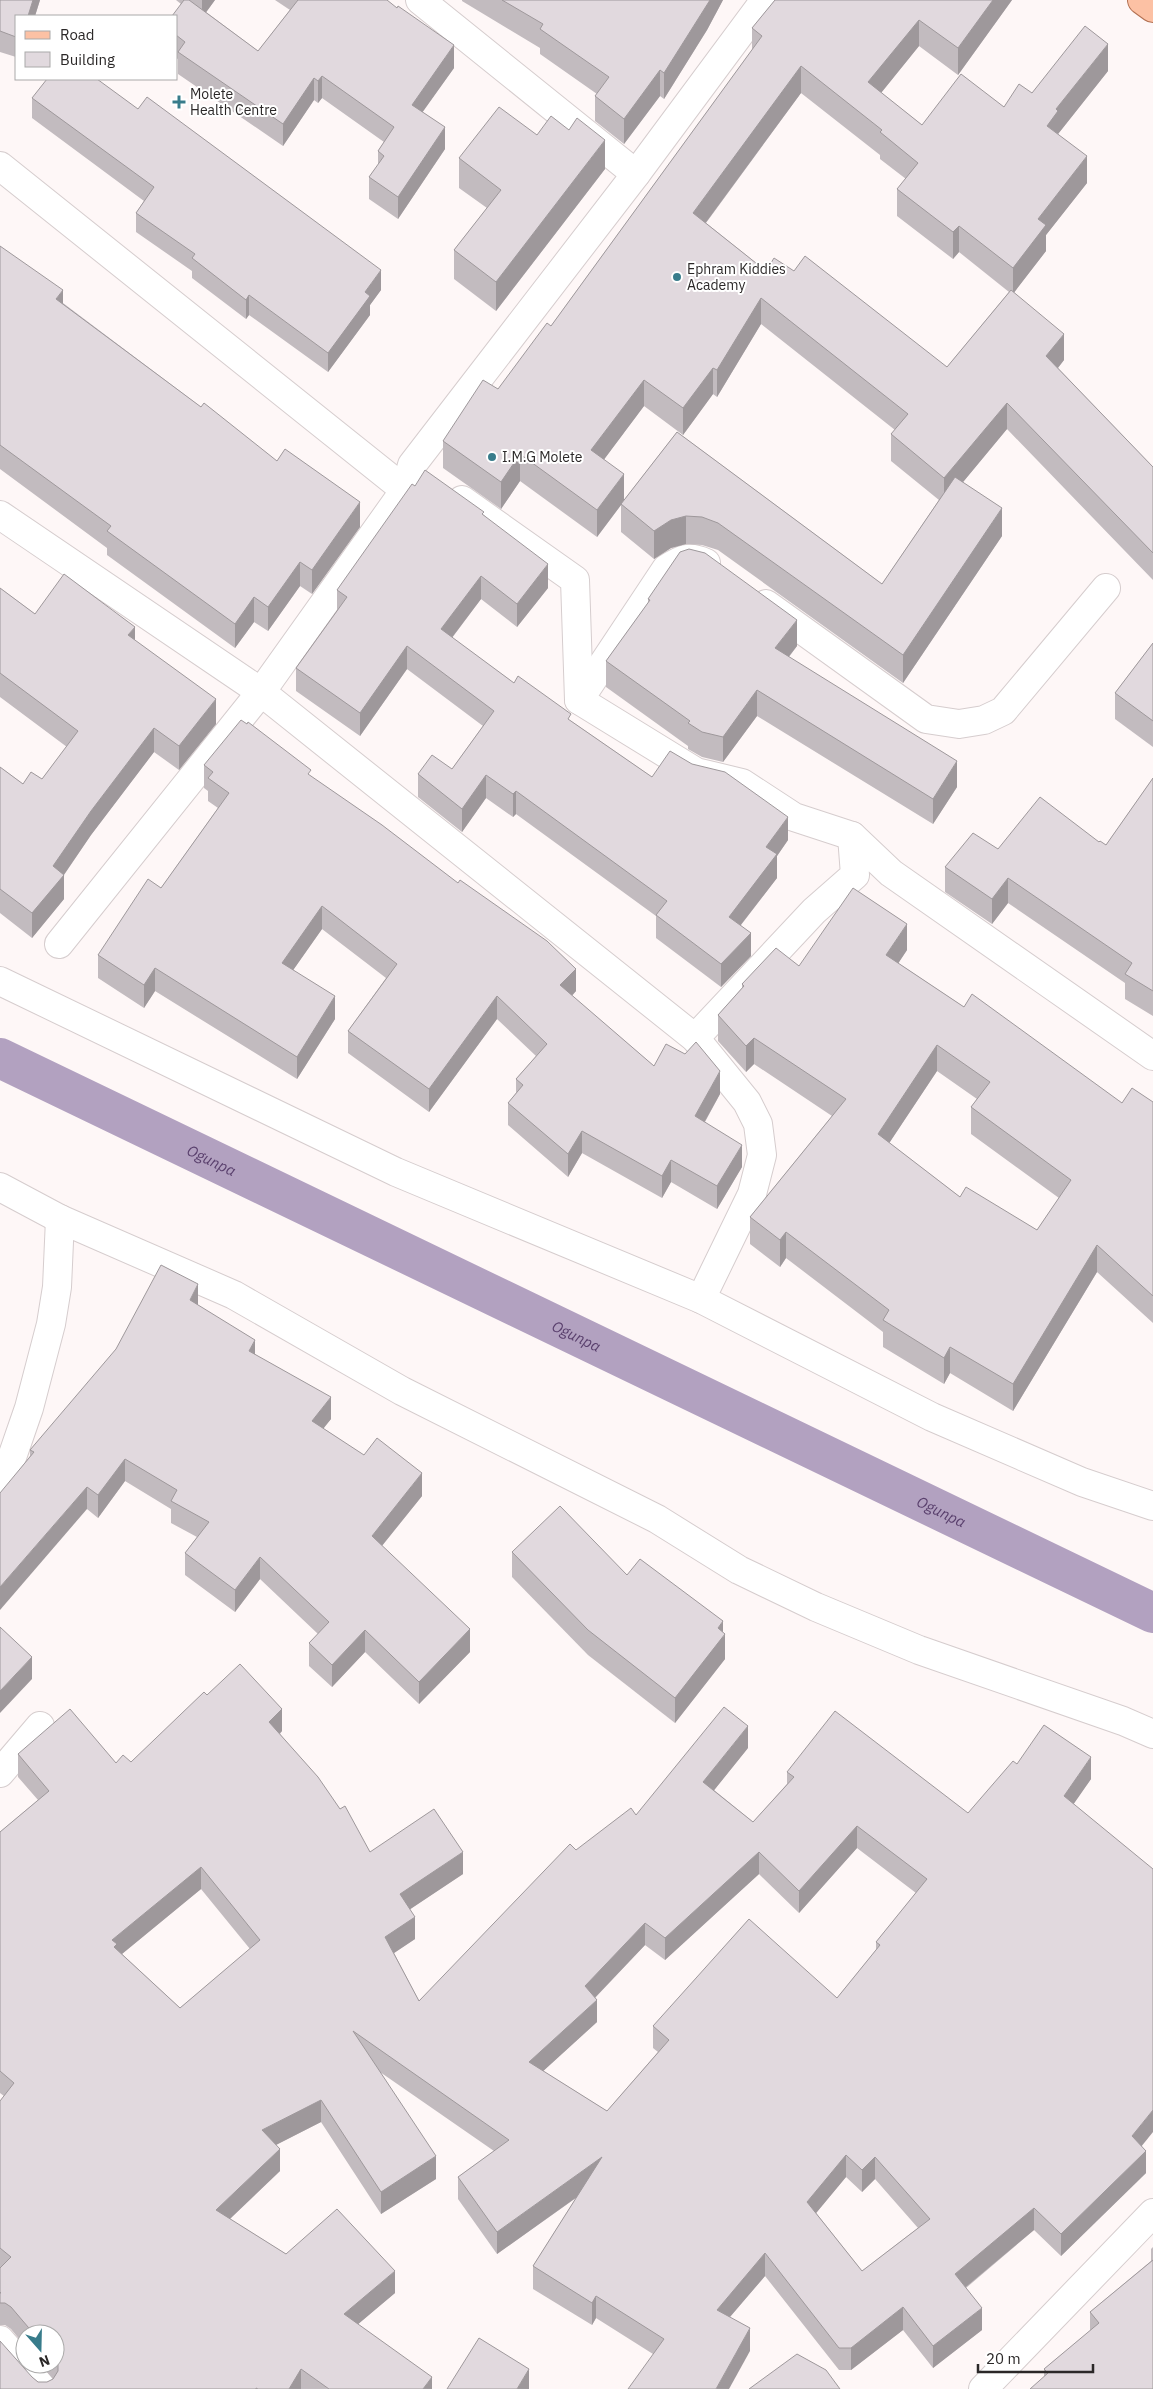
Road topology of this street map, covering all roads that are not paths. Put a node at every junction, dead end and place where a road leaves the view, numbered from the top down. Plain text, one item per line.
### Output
1 (420, 0) edge
2 (765, 0) edge
3 (1142, 0) edge
4 (1153, 8) edge
5 (0, 166) edge
6 (636, 174) junction
7 (409, 478) junction
8 (0, 515) edge
9 (1106, 588) dead end
10 (262, 692) junction
11 (579, 700) junction
12 (852, 836) junction
13 (60, 944) dead end
14 (0, 981) edge
15 (695, 1038) junction
16 (1153, 1056) edge
17 (0, 1187) edge
18 (60, 1219) junction
19 (701, 1300) junction
20 (0, 1492) edge
21 (1153, 1506) edge
22 (40, 1726) dead end
23 (1153, 1734) edge
24 (0, 1772) edge
25 (1153, 2213) edge
26 (0, 2340) edge
27 (43, 2389) edge
28 (983, 2389) edge

1 - 6 street
2 - 6 street
3 - 4 main road
5 - 7 street
6 - 7 street
7 - 10 street
7 - 11 street
8 - 10 street
9 - 11 street
10 - 13 street
10 - 15 street
11 - 12 street
12 - 15 street
12 - 16 street
14 - 19 street
15 - 19 street
17 - 18 street
18 - 20 street
18 - 23 street
19 - 21 street
22 - 24 street
25 - 28 street
26 - 27 street

